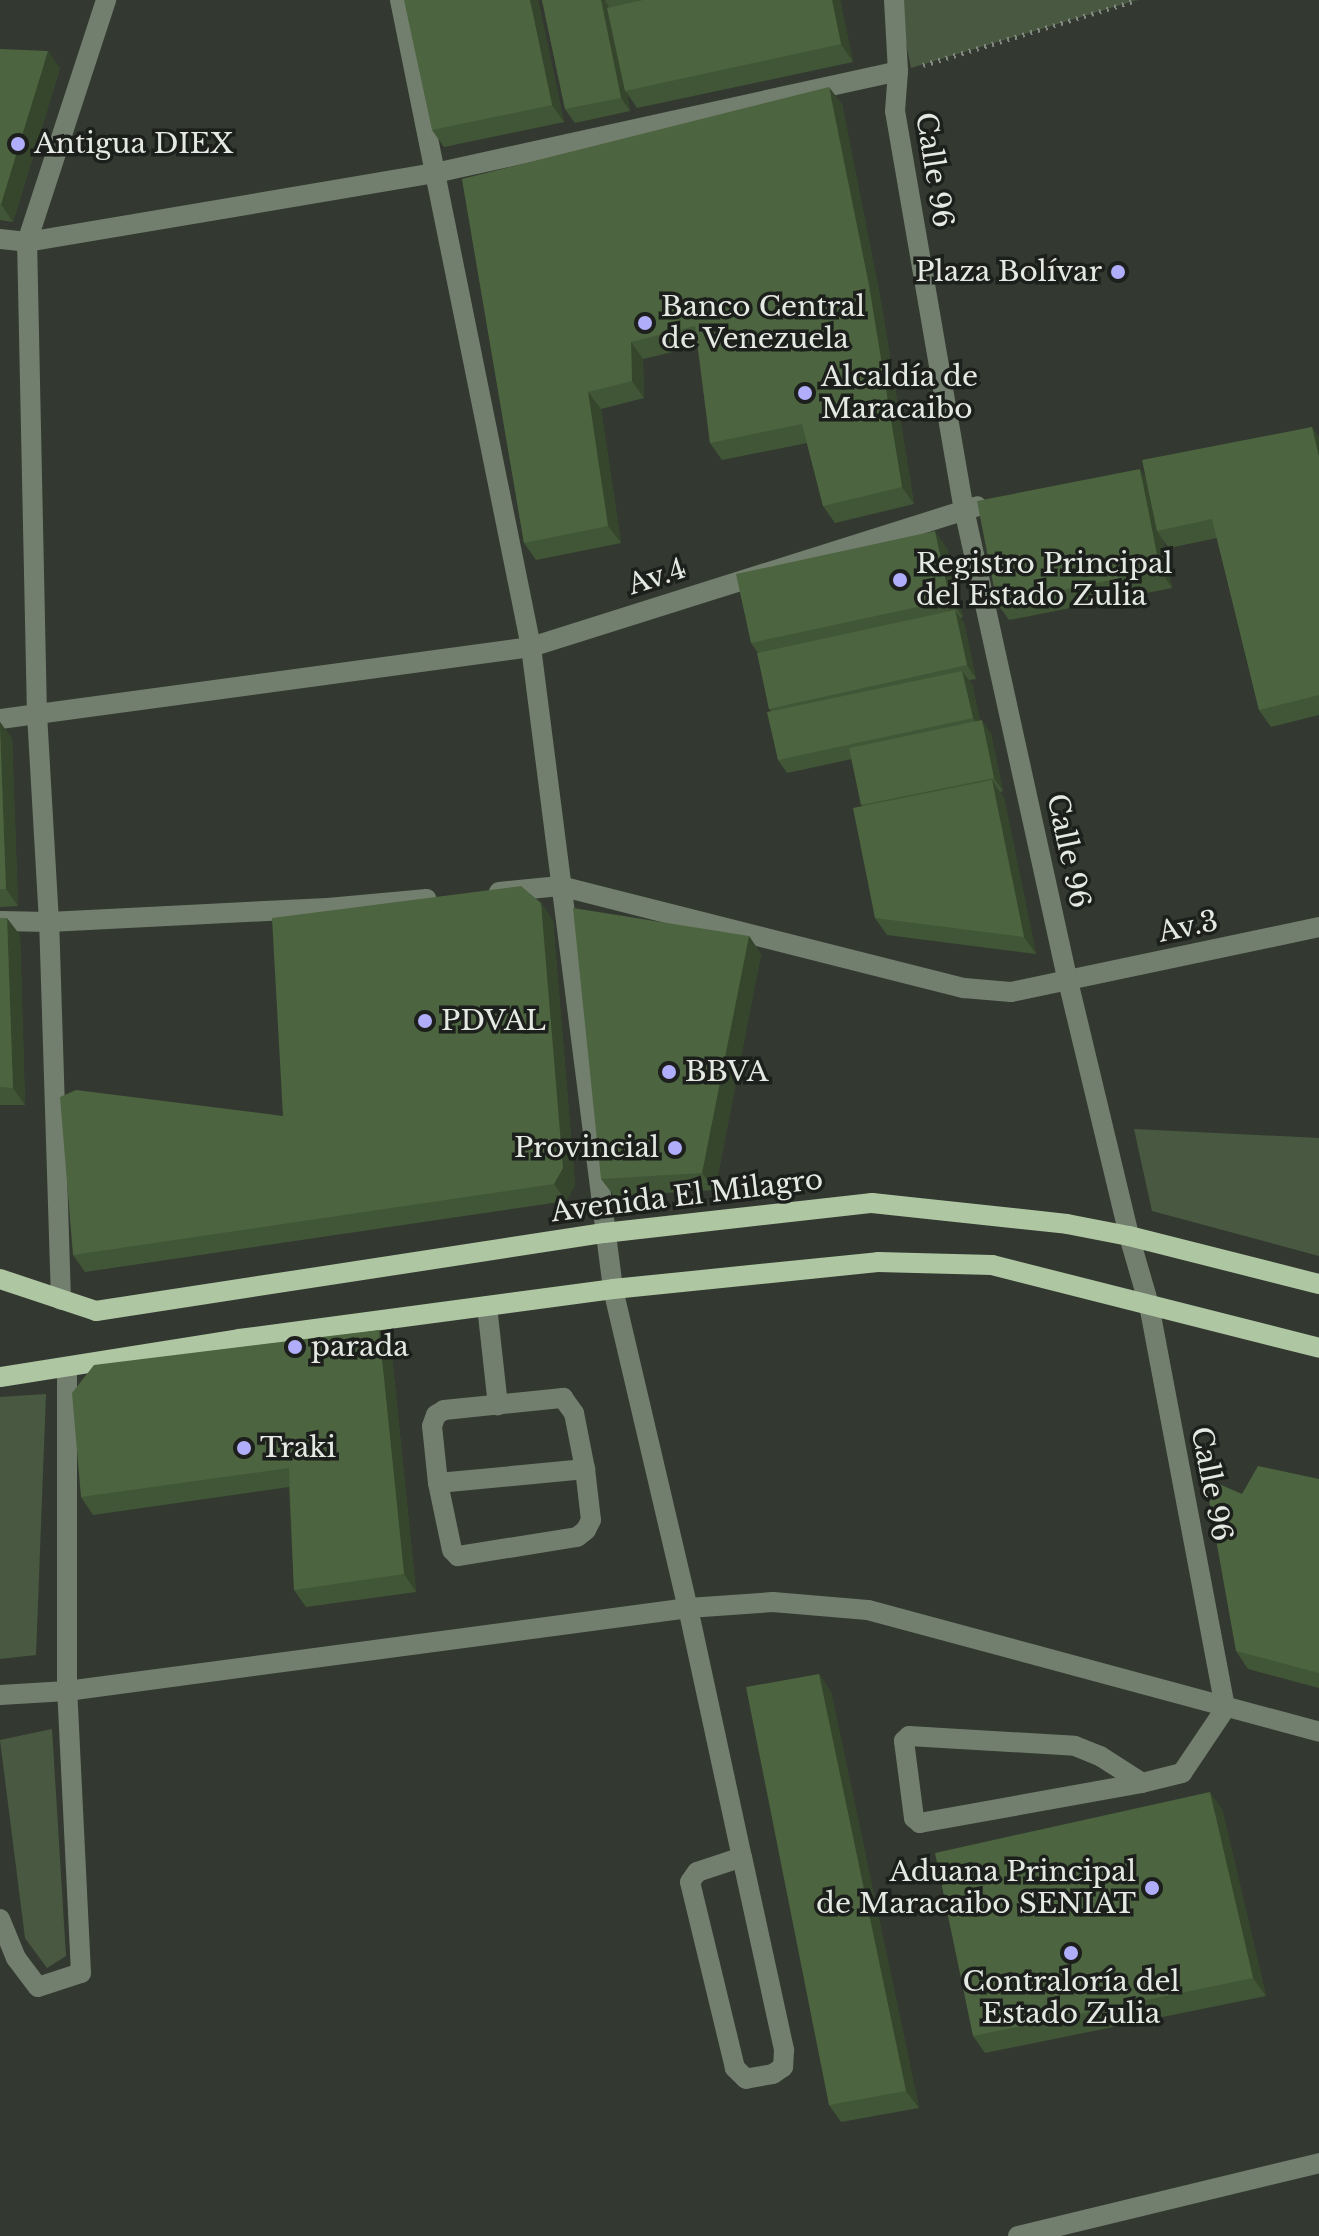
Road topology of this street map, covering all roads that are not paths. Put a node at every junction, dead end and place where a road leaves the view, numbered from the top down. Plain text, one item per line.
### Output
1 (106, 0) edge
2 (400, 0) edge
3 (894, 0) edge
4 (898, 71) junction
5 (435, 173) junction
6 (0, 239) edge
7 (27, 242) junction
8 (995, 502) edge
9 (964, 509) junction
10 (531, 647) junction
11 (37, 716) junction
12 (0, 719) edge
13 (560, 886) junction
14 (482, 894) edge
15 (451, 897) edge
16 (0, 921) edge
17 (49, 922) junction
18 (1319, 927) edge
19 (1068, 981) junction
20 (604, 1233) junction
21 (1129, 1236) junction
22 (0, 1279) edge
23 (1319, 1284) edge
24 (613, 1289) junction
25 (61, 1300) junction
26 (1149, 1305) junction
27 (487, 1306) junction
28 (1319, 1348) edge
29 (67, 1367) junction
30 (0, 1377) edge
31 (498, 1405) junction
32 (585, 1469) junction
33 (438, 1483) junction
34 (688, 1608) junction
35 (67, 1691) junction
36 (0, 1695) edge
37 (1225, 1709) junction
38 (1319, 1732) edge
39 (1142, 1783) junction
40 (742, 1857) junction
41 (0, 1919) edge
42 (1319, 2163) edge
43 (1018, 2236) edge

1 - 7 street
2 - 5 street
3 - 4 street, Calle 96
4 - 5 street
4 - 9 street, Calle 96
5 - 7 street
5 - 10 street
6 - 7 street
7 - 11 street
8 - 9 street, Av.4
9 - 10 street, Av.4
9 - 19 street, Calle 96
10 - 11 street, Av.4
10 - 13 street
11 - 12 street, Av.4
11 - 17 street
13 - 14 street
13 - 19 street, Av.3
13 - 20 street
15 - 17 street
16 - 17 street
17 - 25 street
18 - 19 street, Av.3
19 - 21 street, Calle 96
20 - 21 main road, Avenida El Milagro
20 - 24 street
20 - 25 main road, Avenida El Milagro
21 - 23 main road, Avenida El Milagro
21 - 26 street, Calle 96
22 - 25 main road, Avenida El Milagro
24 - 26 main road
24 - 27 main road
24 - 34 street
26 - 28 main road
26 - 37 street, Calle 96
27 - 29 main road
27 - 31 street
29 - 30 main road
29 - 35 street
31 - 32 street
31 - 33 street
32 - 33 street
32 - 33 street
34 - 35 street
34 - 37 street
34 - 40 street
35 - 36 street
35 - 41 street
37 - 38 street
37 - 39 street
39 - 39 street
40 - 40 street
42 - 43 street

